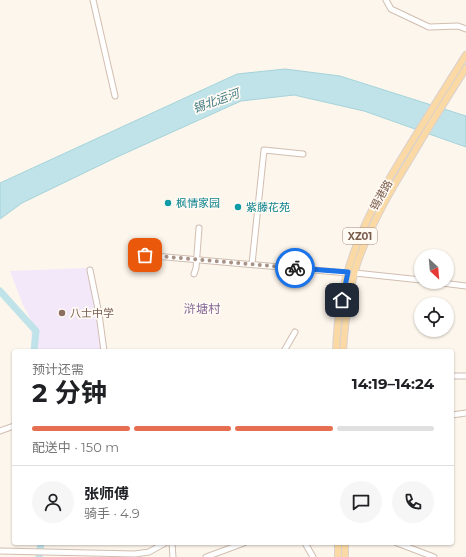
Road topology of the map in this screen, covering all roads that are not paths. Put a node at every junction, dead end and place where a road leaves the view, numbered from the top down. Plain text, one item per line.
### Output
1 (93, 0) edge
2 (386, 0) edge
3 (466, 29) edge
4 (466, 55) edge
5 (466, 68) edge
6 (115, 96) dead end
7 (303, 154) dead end
8 (199, 228) dead end
9 (132, 254) dead end
10 (197, 259) junction
11 (252, 264) junction
12 (90, 270) dead end
13 (348, 272) junction
14 (355, 273) junction
15 (194, 274) dead end
16 (414, 279) edge
17 (454, 284) edge
18 (466, 286) edge
19 (296, 332) dead end
20 (104, 349) edge
21 (285, 349) edge
22 (336, 349) edge
23 (343, 349) edge
24 (454, 376) edge
25 (466, 376) edge
26 (466, 413) edge
27 (454, 415) edge
28 (12, 427) edge
29 (0, 431) edge
30 (161, 545) edge
31 (172, 545) edge
32 (239, 545) edge
33 (305, 545) edge
34 (338, 545) edge
35 (345, 545) edge
36 (402, 545) edge
37 (0, 551) edge
38 (173, 557) edge
39 (206, 557) edge
40 (313, 557) edge
41 (338, 557) edge
42 (345, 557) edge
43 (434, 557) edge

1 - 6 street
2 - 3 street
4 - 13 main road, 锡港路 / XZ01
5 - 14 main road, 锡港路 / XZ01
7 - 11 street
8 - 10 street
9 - 10 street
10 - 11 street
10 - 15 street
11 - 13 street
12 - 20 street
13 - 22 main road, 锡港路 / XZ01
14 - 16 street
14 - 23 main road, 锡港路 / XZ01
17 - 18 street
19 - 21 street
24 - 25 street
26 - 27 street
28 - 29 street
30 - 37 street
31 - 38 street
32 - 39 street
33 - 40 street
34 - 41 main road
35 - 42 main road
36 - 43 street

